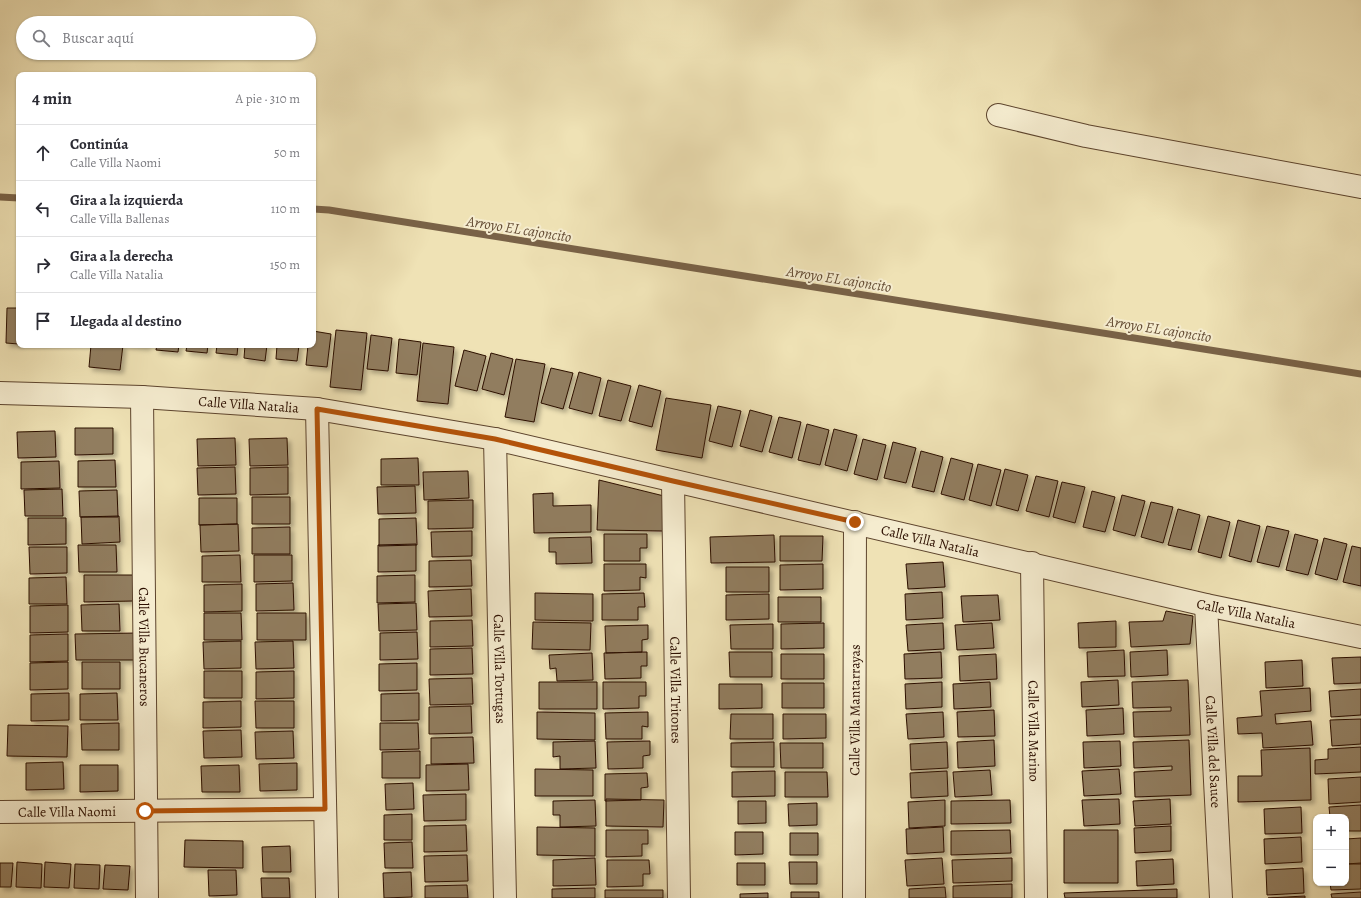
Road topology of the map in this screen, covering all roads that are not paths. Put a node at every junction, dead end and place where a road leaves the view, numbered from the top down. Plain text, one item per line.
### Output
1 (998, 116) dead end
2 (1361, 187) edge
3 (0, 392) edge
4 (142, 397) junction
5 (317, 409) junction
6 (495, 439) junction
7 (673, 481) junction
8 (855, 522) junction
9 (1032, 564) junction
10 (1206, 605) junction
11 (1361, 637) edge
12 (325, 809) junction
13 (145, 811) junction
14 (0, 812) edge
15 (147, 898) edge
16 (327, 898) edge
17 (505, 898) edge
18 (679, 898) edge
19 (854, 898) edge
20 (1036, 898) edge
21 (1221, 898) edge

1 - 2 street
3 - 4 street, Calle Villa Natalia
4 - 5 street, Calle Villa Natalia
4 - 13 street, Calle Villa Bucaneros
5 - 6 street, Calle Villa Natalia
5 - 12 street
6 - 7 street, Calle Villa Natalia
6 - 17 street, Calle Villa Tortugas
7 - 8 street, Calle Villa Natalia
7 - 18 street, Calle Villa Tritones
8 - 9 street, Calle Villa Natalia
8 - 19 street, Calle Villa Mantarrayas
9 - 10 street, Calle Villa Natalia
9 - 20 street, Calle Villa Marino
10 - 11 street, Calle Villa Natalia
10 - 21 street, Calle Villa del Sauce
12 - 13 street, Calle Villa Naomi
12 - 16 street
13 - 14 street, Calle Villa Naomi
13 - 15 street, Calle Villa Bucaneros

